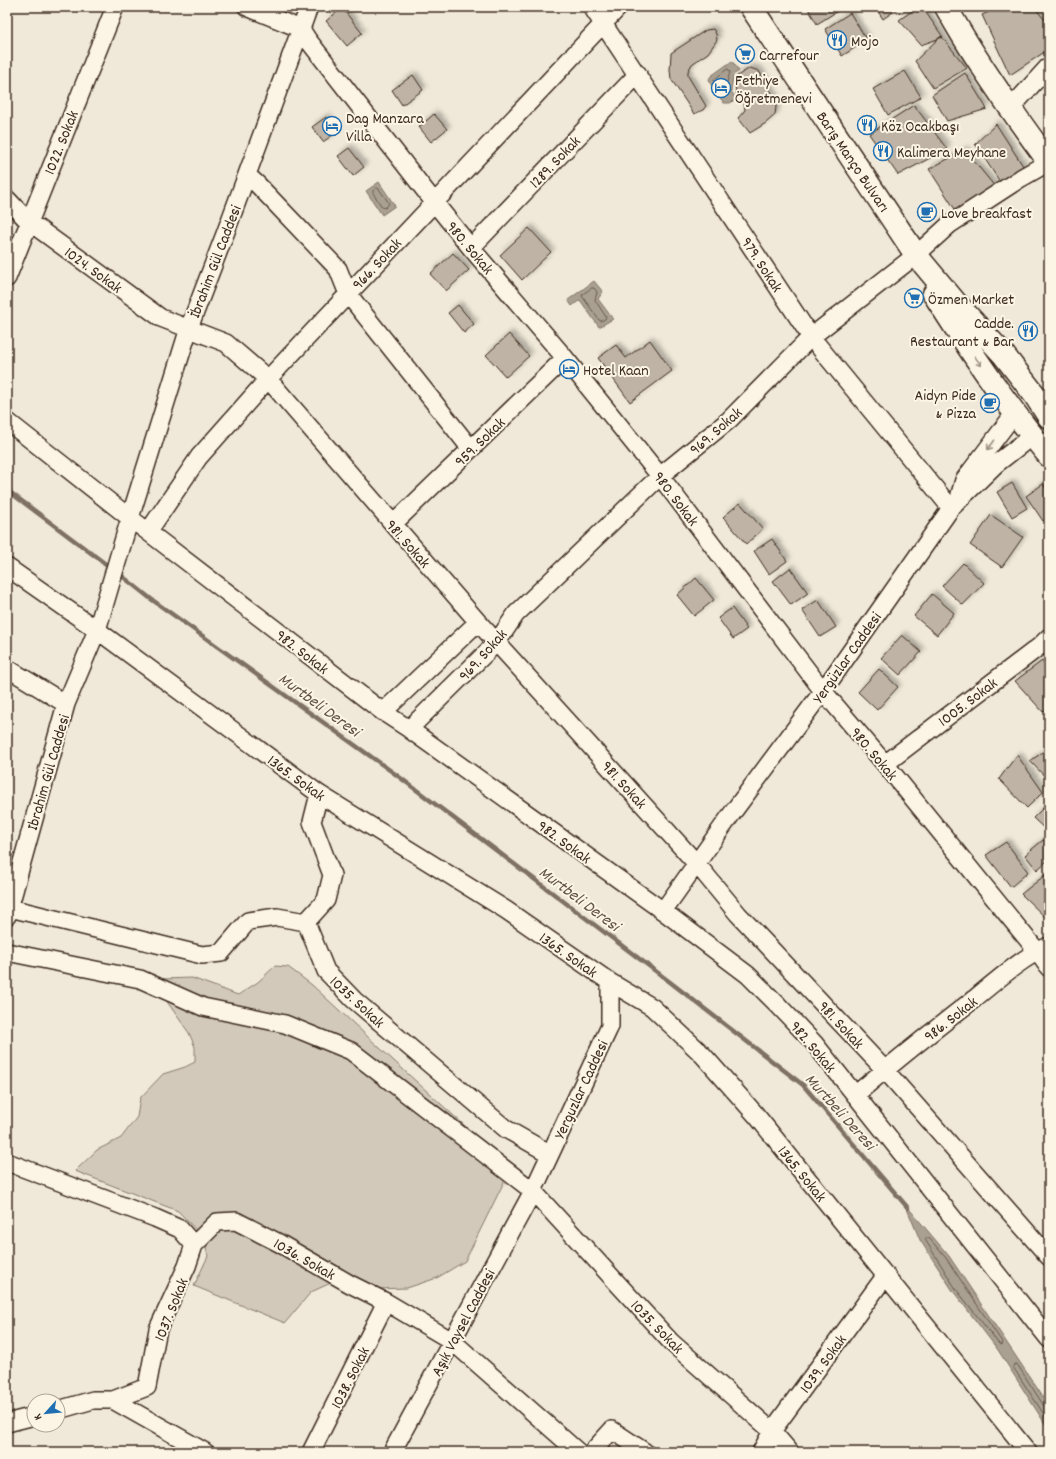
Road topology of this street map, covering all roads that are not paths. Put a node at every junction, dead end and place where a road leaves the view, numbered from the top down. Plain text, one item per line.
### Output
1 (115, 7) edge
2 (247, 7) edge
3 (308, 7) edge
4 (592, 7) edge
5 (619, 7) edge
6 (751, 7) edge
7 (946, 7) edge
8 (604, 23) junction
9 (301, 29) junction
10 (1049, 66) edge
11 (638, 74) junction
12 (1010, 109) junction
13 (1049, 162) edge
14 (246, 175) junction
15 (7, 199) edge
16 (434, 202) junction
17 (28, 221) junction
18 (471, 248) junction
19 (916, 255) junction
20 (7, 278) edge
21 (348, 294) junction
22 (189, 328) junction
23 (811, 337) junction
24 (566, 358) junction
25 (268, 379) junction
26 (1042, 388) edge
27 (1014, 414) junction
28 (1049, 417) edge
29 (7, 421) edge
30 (1049, 422) edge
31 (1032, 436) junction
32 (471, 449) junction
33 (1049, 456) edge
34 (660, 476) junction
35 (954, 505) junction
36 (130, 518) junction
37 (393, 524) junction
38 (148, 532) junction
39 (7, 567) edge
40 (478, 622) junction
41 (97, 630) junction
42 (497, 642) junction
43 (1046, 647) edge
44 (7, 668) edge
45 (823, 690) junction
46 (66, 704) junction
47 (382, 712) junction
48 (409, 729) junction
49 (885, 764) junction
50 (319, 794) junction
51 (696, 863) junction
52 (663, 911) junction
53 (8, 912) edge
54 (306, 922) junction
55 (1049, 939) edge
56 (1043, 948) edge
57 (7, 952) edge
58 (1049, 968) edge
59 (610, 982) junction
60 (885, 1070) junction
61 (855, 1095) junction
62 (550, 1154) junction
63 (7, 1162) edge
64 (533, 1191) junction
65 (194, 1245) junction
66 (1049, 1257) edge
67 (886, 1275) junction
68 (386, 1302) junction
69 (1049, 1339) edge
70 (452, 1341) junction
71 (113, 1400) junction
72 (66, 1408) edge
73 (26, 1418) edge
74 (7, 1423) edge
75 (772, 1431) junction
76 (205, 1452) edge
77 (312, 1452) edge
78 (392, 1452) edge
79 (578, 1452) edge
80 (592, 1452) edge
81 (645, 1452) edge
82 (761, 1452) edge
83 (790, 1452) edge
84 (1028, 1452) edge

1 - 17 street, 1022. Sokak
2 - 9 street
3 - 9 street, İbrahim Gül Caddesi
4 - 8 street, 979. Sokak
5 - 8 street, 966. Sokak
6 - 19 main road, Barış Manço Bulvarı
7 - 12 main road
8 - 11 street, 979. Sokak
8 - 16 street, 966. Sokak
9 - 14 street, İbrahim Gül Caddesi
9 - 16 street, 980. Sokak
10 - 12 street
11 - 18 street, 1289. Sokak
11 - 23 street, 979. Sokak
12 - 13 main road
13 - 19 street, 969. Sokak
14 - 21 street
14 - 22 street, İbrahim Gül Caddesi
15 - 17 street, 1024. Sokak
16 - 18 street, 980. Sokak
16 - 21 street, 966. Sokak
17 - 20 street, 1022. Sokak
17 - 22 street, 1024. Sokak
18 - 24 street, 980. Sokak
19 - 23 street, 969. Sokak
19 - 26 main road, Barış Manço Bulvarı
19 -> 27 main road, Barış Manço Bulvarı
21 - 25 street, 966. Sokak
21 - 32 street
22 - 25 street, 981. Sokak
22 - 36 street, İbrahim Gül Caddesi
23 - 34 street, 969. Sokak
23 - 35 street, 979. Sokak
24 - 32 street, 959. Sokak
24 - 34 street, 980. Sokak
25 - 37 street, 981. Sokak
25 - 38 street, 966. Sokak
26 - 27 main road
26 - 28 main road, Barış Manço Bulvarı
27 - 31 main road, Barış Manço Bulvarı
27 -> 35 street
29 - 36 street, 982. Sokak
30 - 31 main road, Yergüzlar Caddesi
31 - 33 main road, Barış Manço Bulvarı
31 - 35 street, Yergüzlar Caddesi
32 - 37 street, 959. Sokak
34 - 42 street, 969. Sokak
34 - 45 street, 980. Sokak
35 - 45 street, Yergüzlar Caddesi
36 - 38 street, 982. Sokak
36 - 41 street, İbrahim Gül Caddesi
37 - 40 street, 981. Sokak
38 - 47 street, 982. Sokak
39 - 41 street, 1365. Sokak
40 - 42 street, 981. Sokak
40 - 47 street
41 - 46 street, Ibrahim Gül Caddesi
41 - 50 street, 1365. Sokak
42 - 48 street, 969. Sokak
42 - 51 street, 981. Sokak
43 - 49 street, 1005. Sokak
44 - 46 street
45 - 49 street, 980. Sokak
45 - 51 street, Yergüzlar Caddesi
46 - 53 street, Ibrahim Gül Caddesi
47 - 48 street, 982. Sokak
48 - 52 street, 982. Sokak
49 - 56 street, 980. Sokak
50 - 54 street
50 - 59 street, 1365. Sokak
51 - 52 street, Yergüzlar Caddesi
51 - 60 street, 981. Sokak
52 - 61 street, 982. Sokak
53 - 54 street
54 - 62 street, 1035. Sokak
55 - 56 street, 986. Sokak
56 - 58 street, 980. Sokak
56 - 60 street, 986. Sokak
57 - 64 street, 1035. Sokak
59 - 62 street, Yerguzlar Caddesi
59 - 67 street, 1365. Sokak
60 - 61 street, 986. Sokak
60 - 66 street, 981. Sokak
61 - 69 street, 982. Sokak
62 - 64 street, Yerguzlar Caddesi
63 - 65 street
64 - 70 street, Aşık Vaysel Caddesi
64 - 75 street, 1035. Sokak
65 - 68 street, 1036. Sokak
65 - 71 street, 1037. Sokak
67 - 75 street, 1039. Sokak
67 - 84 street, 1365. Sokak
68 - 70 street, 1036. Sokak
68 - 77 street, 1038. Sokak
70 - 78 street, Aşık Vaysel Caddesi
70 - 79 street, 1036. Sokak
71 - 72 street
71 - 76 street
73 - 74 street
75 - 82 street, 1039. Sokak
75 - 83 street, 1035. Sokak
80 - 81 street

